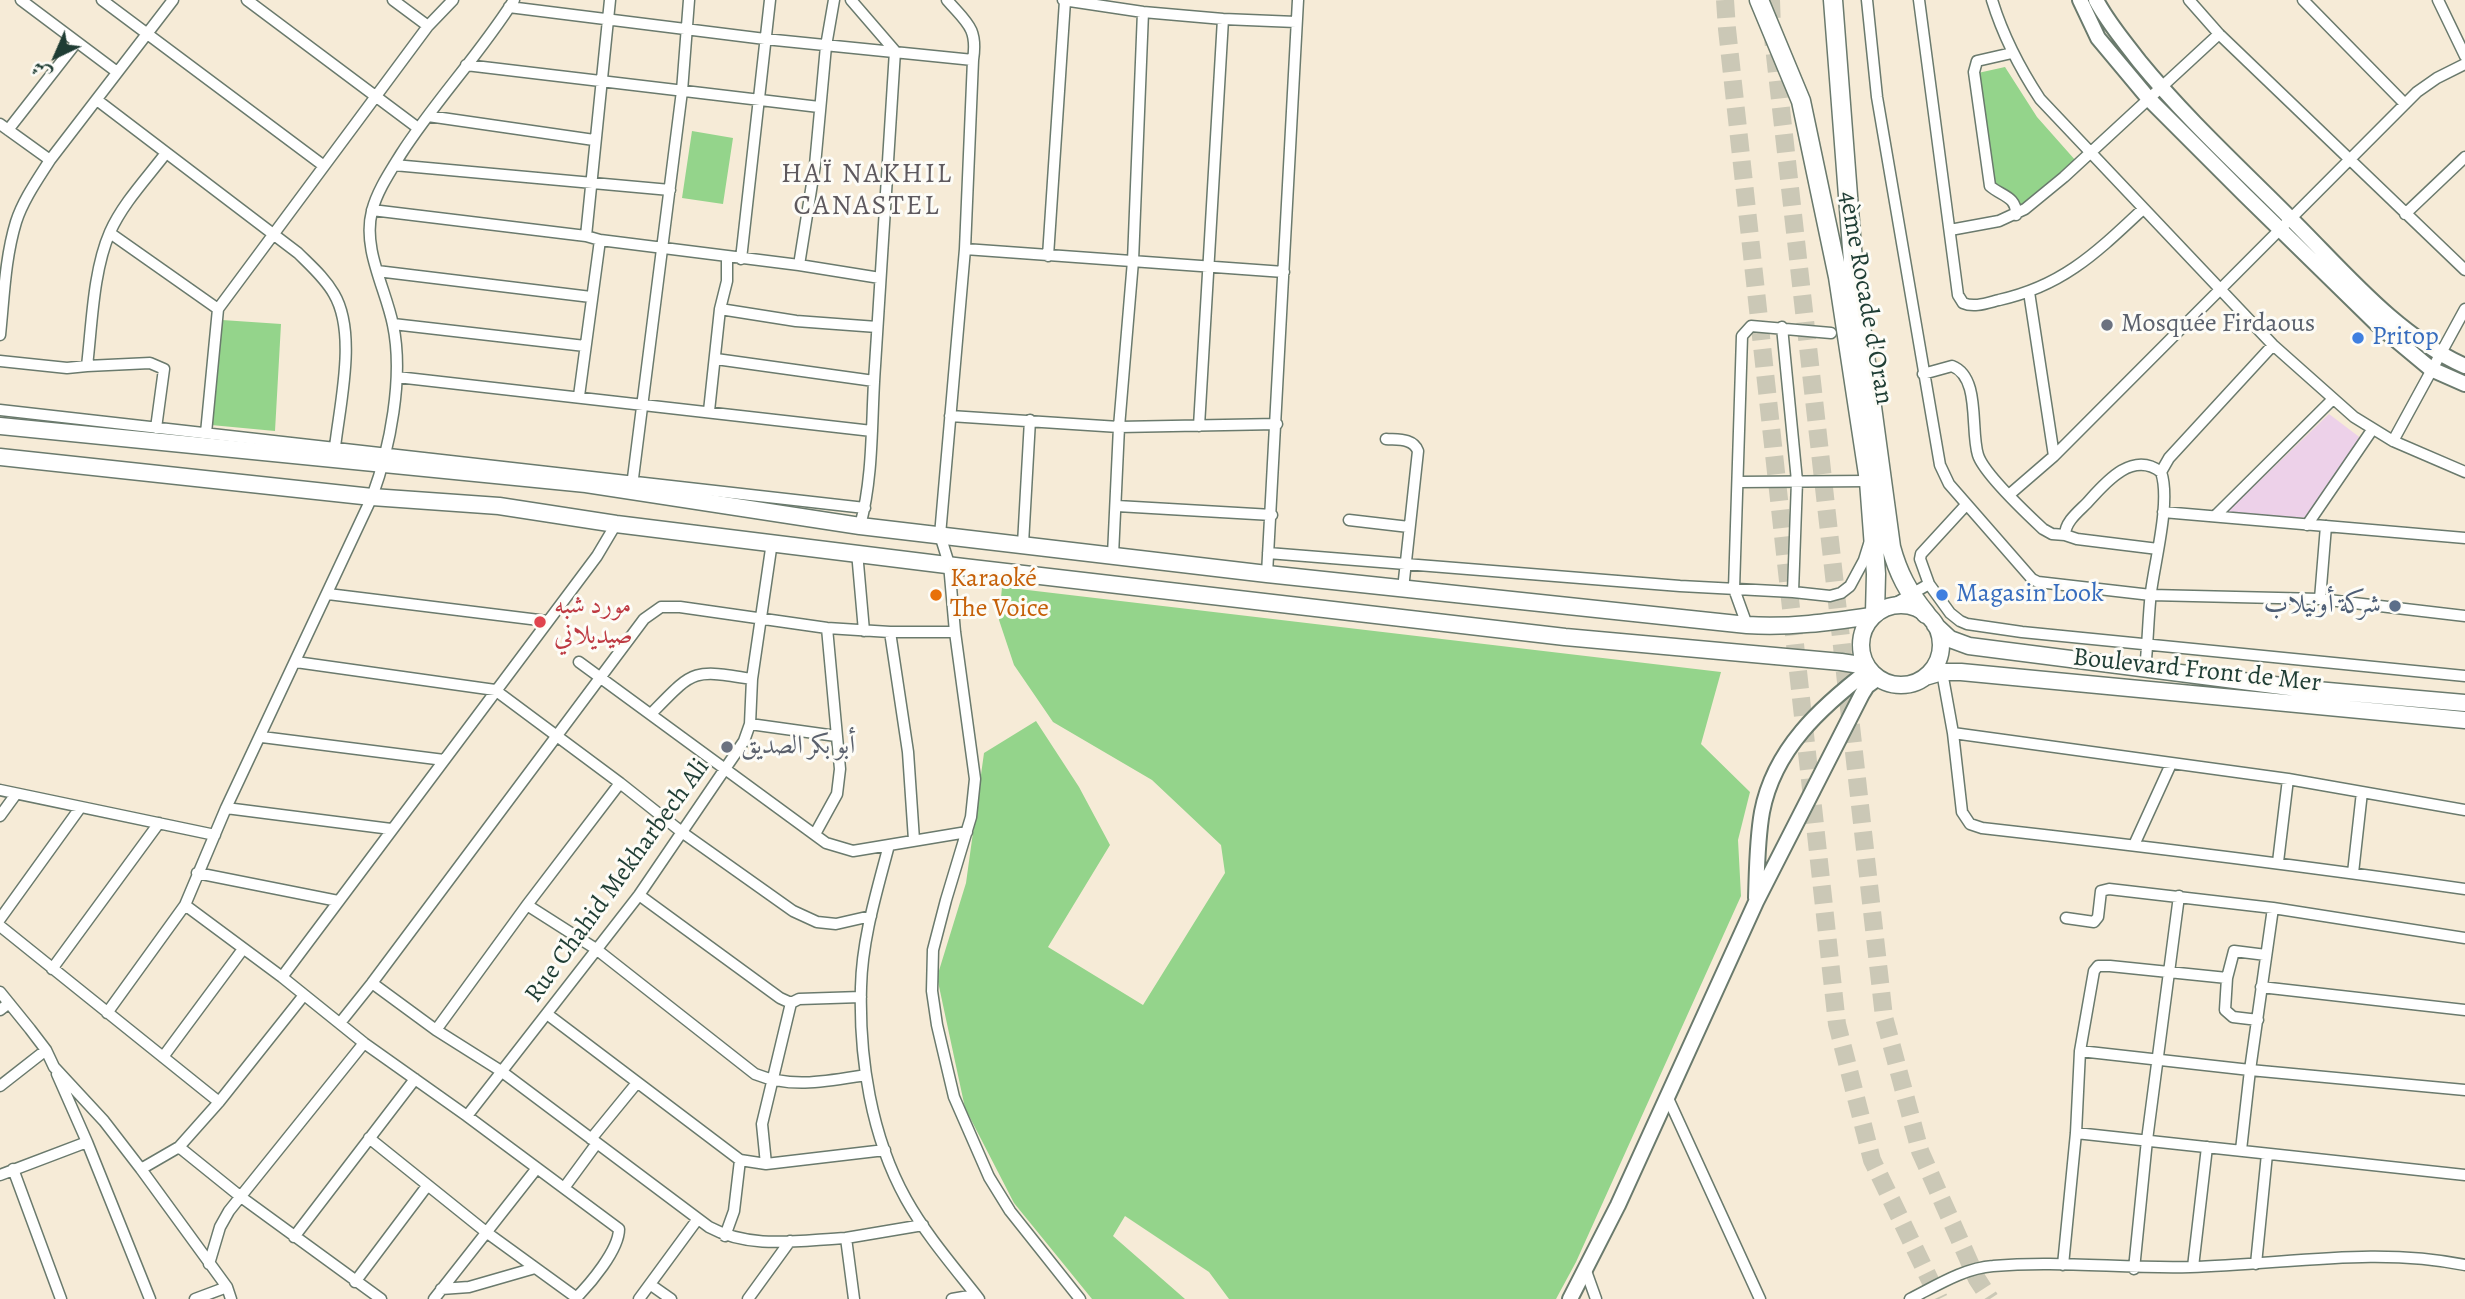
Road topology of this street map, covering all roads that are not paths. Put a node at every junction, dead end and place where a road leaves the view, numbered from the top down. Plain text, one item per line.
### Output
1 (21, 0) edge
2 (102, 0) edge
3 (173, 0) edge
4 (247, 0) edge
5 (393, 0) edge
6 (453, 0) edge
7 (610, 0) edge
8 (689, 0) edge
9 (770, 0) edge
10 (834, 0) edge
11 (851, 0) edge
12 (947, 0) edge
13 (1298, 0) edge
14 (1759, 0) edge
15 (1833, 0) edge
16 (1867, 0) edge
17 (1919, 0) edge
18 (1992, 0) edge
19 (2080, 0) edge
20 (2096, 0) edge
21 (2189, 0) edge
22 (2303, 0) edge
23 (2438, 0) edge
24 (1064, 1) edge
25 (512, 4) edge
26 (1143, 12) junction
27 (607, 19) junction
28 (1223, 19) junction
29 (1296, 22) junction
30 (428, 26) junction
31 (685, 29) junction
32 (2219, 34) junction
33 (147, 35) junction
34 (765, 39) junction
35 (76, 43) junction
36 (826, 46) junction
37 (895, 51) junction
38 (2012, 53) junction
39 (2465, 56) edge
40 (973, 60) junction
41 (2465, 64) edge
42 (466, 65) junction
43 (117, 72) junction
44 (602, 81) junction
45 (2161, 89) junction
46 (682, 90) junction
47 (377, 97) junction
48 (2149, 99) junction
49 (97, 100) junction
50 (759, 100) junction
51 (2405, 104) junction
52 (819, 107) junction
53 (428, 116) junction
54 (4, 127) edge
55 (418, 128) junction
56 (594, 140) junction
57 (166, 153) junction
58 (2090, 153) junction
59 (2465, 157) edge
60 (2351, 159) junction
61 (50, 160) junction
62 (394, 165) junction
63 (324, 166) junction
64 (592, 182) junction
65 (670, 190) junction
66 (2143, 209) junction
67 (372, 210) junction
68 (2405, 214) junction
69 (2016, 215) junction
70 (2286, 224) junction
71 (1950, 230) junction
72 (110, 233) junction
73 (274, 234) junction
74 (586, 236) junction
75 (600, 240) junction
76 (661, 248) junction
77 (965, 249) junction
78 (1048, 256) junction
79 (727, 258) junction
80 (741, 259) junction
81 (1133, 261) junction
82 (799, 265) junction
83 (1208, 266) junction
84 (2464, 268) edge
85 (377, 271) junction
86 (1284, 272) junction
87 (880, 278) junction
88 (2220, 289) junction
89 (2029, 292) junction
90 (591, 297) junction
91 (218, 309) junction
92 (720, 309) junction
93 (2465, 309) edge
94 (393, 324) junction
95 (877, 327) junction
96 (1782, 327) junction
97 (1831, 333) dead end
98 (0, 334) edge
99 (2273, 345) junction
100 (585, 346) junction
101 (2438, 354) junction
102 (716, 359) junction
103 (0, 361) edge
104 (87, 366) junction
105 (2465, 366) edge
106 (2431, 369) junction
107 (1923, 374) junction
108 (397, 377) junction
109 (874, 380) junction
110 (2465, 384) edge
111 (579, 396) junction
112 (2333, 399) junction
113 (644, 403) junction
114 (0, 410) edge
115 (709, 411) junction
116 (950, 416) junction
117 (1030, 421) junction
118 (1277, 424) junction
119 (0, 426) edge
120 (1199, 426) junction
121 (156, 428) junction
122 (1119, 428) junction
123 (2372, 430) junction
124 (872, 431) junction
125 (206, 433) junction
126 (1386, 439) dead end
127 (2393, 441) junction
128 (335, 447) junction
129 (2054, 456) junction
130 (0, 457) edge
131 (385, 459) junction
132 (2161, 472) junction
133 (2465, 472) edge
134 (1797, 481) junction
135 (1869, 481) junction
136 (1739, 482) junction
137 (632, 485) junction
138 (2010, 494) junction
139 (372, 497) junction
140 (1966, 505) junction
141 (1117, 506) junction
142 (865, 508) junction
143 (2163, 512) junction
144 (1272, 514) junction
145 (2216, 516) junction
146 (1349, 520) dead end
147 (616, 524) junction
148 (2308, 525) junction
149 (860, 526) junction
150 (2326, 526) junction
151 (1409, 527) junction
152 (940, 535) junction
153 (2065, 535) junction
154 (1872, 536) junction
155 (2465, 538) edge
156 (772, 542) junction
157 (1023, 544) junction
158 (2158, 549) junction
159 (857, 552) junction
160 (1268, 553) junction
161 (1113, 555) junction
162 (1406, 563) junction
163 (949, 564) junction
164 (1267, 574) junction
165 (1929, 584) junction
166 (1403, 589) junction
167 (1734, 589) junction
168 (1793, 592) junction
169 (328, 594) junction
170 (1910, 595) junction
171 (2151, 595) junction
172 (2320, 599) junction
173 (1878, 612) junction
174 (2465, 616) edge
175 (1930, 619) junction
176 (762, 620) junction
177 (547, 621) junction
178 (1747, 625) junction
179 (827, 628) junction
180 (864, 631) junction
181 (890, 632) junction
182 (955, 632) junction
183 (2148, 643) junction
184 (296, 662) junction
185 (579, 662) dead end
186 (2145, 669) junction
187 (1871, 671) junction
188 (1942, 672) junction
189 (2465, 676) edge
190 (599, 677) junction
191 (1925, 677) junction
192 (752, 679) junction
193 (495, 691) junction
194 (2465, 703) edge
195 (651, 713) junction
196 (2465, 720) edge
197 (750, 724) junction
198 (1952, 733) junction
199 (262, 737) junction
200 (556, 737) junction
201 (836, 737) junction
202 (444, 760) junction
203 (2171, 764) junction
204 (727, 769) junction
205 (2288, 779) junction
206 (620, 783) junction
207 (0, 790) edge
208 (2362, 792) junction
209 (16, 794) junction
210 (80, 808) junction
211 (226, 808) junction
212 (2465, 810) edge
213 (0, 816) edge
214 (159, 823) junction
215 (391, 829) junction
216 (967, 832) junction
217 (683, 833) junction
218 (815, 834) junction
219 (215, 835) junction
220 (914, 840) junction
221 (889, 845) junction
222 (2134, 845) junction
223 (2278, 862) junction
224 (197, 873) junction
225 (2353, 873) junction
226 (2465, 889) edge
227 (639, 895) junction
228 (2179, 896) junction
229 (338, 901) junction
230 (1756, 902) junction
231 (185, 905) junction
232 (527, 905) junction
233 (2273, 908) junction
234 (871, 916) junction
235 (2066, 918) dead end
236 (0, 919) edge
237 (0, 926) edge
238 (2465, 938) edge
239 (243, 949) junction
240 (596, 949) junction
241 (2266, 955) junction
242 (52, 969) junction
243 (2170, 972) junction
244 (282, 978) junction
245 (2227, 978) junction
246 (372, 983) junction
247 (2261, 987) junction
248 (0, 992) edge
249 (304, 995) junction
250 (861, 997) junction
251 (791, 1003) junction
252 (4, 1006) edge
253 (2465, 1010) edge
254 (107, 1013) junction
255 (547, 1014) junction
256 (2258, 1020) junction
257 (340, 1023) junction
258 (436, 1030) junction
259 (364, 1043) junction
260 (46, 1050) junction
261 (2080, 1051) junction
262 (163, 1057) junction
263 (2158, 1061) junction
264 (54, 1067) junction
265 (2250, 1070) junction
266 (501, 1071) junction
267 (866, 1075) junction
268 (415, 1079) junction
269 (773, 1081) junction
270 (636, 1084) junction
271 (0, 1086) edge
272 (2465, 1090) edge
273 (1667, 1096) junction
274 (219, 1102) junction
275 (467, 1116) junction
276 (2076, 1133) junction
277 (369, 1138) junction
278 (2147, 1140) junction
279 (594, 1141) junction
280 (87, 1142) junction
281 (179, 1147) junction
282 (2207, 1147) junction
283 (885, 1150) junction
284 (2241, 1150) junction
285 (2267, 1154) junction
286 (740, 1160) junction
287 (766, 1164) junction
288 (537, 1168) junction
289 (13, 1169) junction
290 (141, 1169) junction
291 (0, 1175) edge
292 (2465, 1175) edge
293 (427, 1186) junction
294 (564, 1188) junction
295 (241, 1197) junction
296 (697, 1220) junction
297 (923, 1225) junction
298 (486, 1232) junction
299 (725, 1236) junction
300 (295, 1237) junction
301 (846, 1238) junction
302 (790, 1241) junction
303 (209, 1264) junction
304 (2256, 1264) junction
305 (2063, 1265) junction
306 (2465, 1265) edge
307 (2193, 1267) junction
308 (536, 1268) junction
309 (2134, 1269) junction
310 (1586, 1271) junction
311 (355, 1282) junction
312 (651, 1284) junction
313 (226, 1287) junction
314 (441, 1289) junction
315 (977, 1297) edge
316 (576, 1298) edge
317 (61, 1299) edge
318 (150, 1299) edge
319 (195, 1299) edge
320 (231, 1299) edge
321 (381, 1299) edge
322 (435, 1299) edge
323 (639, 1299) edge
324 (671, 1299) edge
325 (748, 1299) edge
326 (854, 1299) edge
327 (952, 1299) edge
328 (1080, 1299) edge
329 (1570, 1299) edge
330 (1596, 1299) edge
331 (1760, 1299) edge
332 (1910, 1299) edge

1 - 35 street
2 - 33 street
3 - 33 street
4 - 47 street
5 - 30 street
6 - 30 street
7 - 27 street
8 - 31 street
9 - 34 street
10 - 36 street
11 - 37 street
12 - 40 street
13 - 29 street
14 - 135 highway, 4ème Rocade d'Oran
15 - 170 highway, 4ème Rocade d'Oran
16 - 107 street
17 - 71 street
18 - 38 street
19 - 48 main road
20 - 45 main road
21 - 32 street
22 - 51 street
23 - 39 street
24 - 26 street
24 - 78 street
25 - 27 street
25 - 42 street
26 - 28 street
26 - 81 street
27 - 31 street
27 - 44 street
28 - 29 street
28 - 83 street
29 - 86 street
30 - 47 street
31 - 34 street
31 - 46 street
32 - 45 street
32 - 60 street
33 - 43 street
33 - 63 street
34 - 36 street
34 - 50 street
35 - 43 street
35 - 54 street
36 - 37 street
36 - 52 street
37 - 40 street
37 - 87 street
38 - 58 street
38 - 69 street
40 - 77 street
41 - 51 street
42 - 44 street
42 - 53 street
43 - 49 street
44 - 46 street
44 - 56 street
45 - 48 street
45 - 70 main road
46 - 50 street
46 - 65 street
47 - 55 street
47 - 63 street
48 - 58 street
48 - 70 main road
49 - 57 street
49 - 61 street
50 - 52 street
50 - 80 street
51 - 60 street
52 - 82 street
53 - 55 street
53 - 56 street
54 - 61 street
55 - 62 street
56 - 64 street
57 - 72 street
57 - 73 street
58 - 66 street
58 - 69 street
59 - 68 street
60 - 68 street
60 - 70 street
61 - 98 street
62 - 64 street
62 - 67 street
63 - 73 street
64 - 65 street
64 - 74 street
65 - 76 street
66 - 88 street
66 - 89 street
67 - 74 street
67 - 85 street
68 - 84 street
69 - 71 street
70 - 88 street
70 - 101 main road
70 - 106 main road
71 - 89 street
72 - 91 street
72 - 104 street
73 - 91 street
73 - 128 street
74 - 75 street
75 - 76 street
75 - 90 street
76 - 79 street
76 - 113 street
77 - 78 street
77 - 116 street
78 - 81 street
79 - 80 street
79 - 92 street
80 - 82 street
81 - 83 street
81 - 122 street
82 - 87 street
83 - 86 street
83 - 120 street
85 - 90 street
85 - 94 street
86 - 118 street
87 - 95 street
88 - 99 street
88 - 129 street
89 - 129 street
90 - 100 street
91 - 125 street
92 - 95 street
92 - 102 street
93 - 101 street
94 - 100 street
94 - 108 street
95 - 109 street
96 - 97 street
96 - 134 street
96 - 136 street
99 - 112 street
99 - 132 street
100 - 111 street
101 - 105 main road
101 - 106 street
102 - 109 street
102 - 115 street
103 - 104 street
104 - 121 street
106 - 110 main road
106 - 127 street
107 - 138 street
107 - 140 street
108 - 111 street
108 - 131 street
109 - 124 street
111 - 113 street
112 - 123 street
112 - 145 street
113 - 115 street
113 - 137 street
114 - 121 street
115 - 124 street
116 - 117 street
116 - 152 street
117 - 122 street
117 - 157 street
118 - 120 street
118 - 144 street
119 - 131 main road
120 - 122 street
121 - 125 street
122 - 141 street
123 - 127 street
123 - 148 street
124 - 142 street
125 - 128 street
126 - 151 street
127 - 133 street
128 - 131 street
129 - 138 street
130 - 139 main road
131 - 137 main road
131 - 139 street
132 - 143 street
132 - 153 street
134 - 135 street
134 - 136 street
134 - 168 street
135 - 154 highway, 4ème Rocade d'Oran
136 - 167 street
137 - 142 street
137 - 149 main road
138 - 153 street
139 - 147 main road
139 - 169 street
140 - 165 street
140 - 171 street
141 - 144 street
141 - 161 street
142 - 149 street
143 - 145 street
143 - 158 street
144 - 160 street
145 - 148 street
146 - 151 street
147 - 156 main road
147 - 177 street
148 - 150 street
149 - 152 main road
150 - 155 street
150 - 172 street
151 - 162 street
152 - 157 main road
152 - 163 street
153 - 158 street
154 - 168 street
154 - 173 highway, 4ème Rocade d'Oran
156 - 159 main road
156 - 176 street, Rue Chahid Mekharbech Ali
157 - 161 main road
158 - 171 street
159 - 163 main road
159 - 180 street
160 - 162 street
160 - 164 street
161 - 164 main road
162 - 166 street
162 - 167 street
163 - 182 street
163 - 187 main road
164 - 166 main road
165 - 170 street
165 - 183 street
166 - 178 main road
167 - 168 street
167 - 178 street
169 - 177 street
169 - 184 street
170 - 173 street
170 - 175 highway, 4ème Rocade d'Oran
171 - 172 street
171 - 183 street
172 - 174 street
173 - 175 main road
173 - 178 main road
173 - 187 main road
175 - 186 main road
175 - 191 main road
176 - 179 street
176 - 190 street
176 - 192 street, Rue Chahid Mekharbech Ali
177 - 193 street
179 - 180 street
179 - 201 street
180 - 181 street
181 - 182 street
181 - 220 street
182 - 216 street
183 - 186 street
183 - 189 street
184 - 193 street
184 - 199 street
185 - 190 street
186 - 194 main road
187 - 191 main road
187 - 230 main road
187 - 230 main road
188 - 191 main road, Boulevard Front de Mer
188 - 196 main road, Boulevard Front de Mer
188 - 198 street
190 - 195 street
190 - 200 street
192 - 195 street
192 - 197 street, Rue Chahid Mekharbech Ali
193 - 200 street
193 - 202 street
195 - 204 street
197 - 201 street
197 - 204 street, Rue Chahid Mekharbech Ali
198 - 203 street
198 - 222 street
199 - 202 street
199 - 211 street
200 - 206 street
200 - 246 street
201 - 218 street
202 - 215 street
203 - 205 street
203 - 222 street
204 - 217 street, Rue Chahid Mekharbech Ali
204 - 218 street
205 - 208 street
205 - 223 street
206 - 217 street
206 - 232 street
207 - 209 street
208 - 212 street
208 - 225 street
209 - 210 street
209 - 213 street
210 - 214 street
210 - 236 street
211 - 215 street
211 - 219 street
214 - 219 street
214 - 242 street
215 - 229 street
216 - 220 street
216 - 328 street
217 - 227 street, Rue Chahid Mekharbech Ali
217 - 234 street
218 - 221 street
219 - 224 street
220 - 221 street
221 - 234 street
222 - 223 street
223 - 225 street
224 - 229 street
224 - 231 street
225 - 226 street
227 - 240 street, Rue Chahid Mekharbech Ali
227 - 251 street
228 - 233 street
228 - 235 street
228 - 243 street
229 - 244 street
230 - 273 main road
231 - 239 street
231 - 254 street
232 - 240 street
232 - 258 street
233 - 238 street
233 - 241 street
234 - 250 street
237 - 242 street
239 - 244 street
239 - 262 street
240 - 255 street, Rue Chahid Mekharbech Ali
240 - 269 street
241 - 245 street
241 - 247 street
242 - 254 street
243 - 245 street
243 - 261 street
243 - 263 street
244 - 249 street
245 - 256 street
246 - 257 street
246 - 258 street
247 - 253 street
247 - 256 street
248 - 252 street
249 - 257 street
249 - 274 street
250 - 251 street
250 - 267 street
251 - 269 street
252 - 260 street
254 - 262 street
255 - 266 street, Rue Chahid Mekharbech Ali
255 - 270 street
256 - 265 street
257 - 259 street
258 - 266 street
259 - 268 street
259 - 295 street
260 - 264 street
260 - 271 street
261 - 263 street
261 - 276 street
262 - 274 street
263 - 265 street
263 - 278 street
264 - 280 street
264 - 290 street
265 - 272 street
265 - 284 street
266 - 275 street, Rue Chahid Mekharbech Ali
266 - 279 street
267 - 269 street
267 - 283 street
268 - 275 street
268 - 277 street
269 - 287 street
270 - 279 street
270 - 286 street
273 - 310 main road
273 - 331 street
274 - 281 street
275 - 288 street
276 - 278 street
276 - 305 street
277 - 293 street
277 - 300 street
278 - 282 street
278 - 309 street
279 - 294 street
279 - 296 street
280 - 289 street
280 - 318 street
281 - 290 street
281 - 295 street
282 - 284 street
282 - 307 street
283 - 287 street
283 - 297 street
284 - 285 street
285 - 292 street
285 - 304 street
286 - 287 street
286 - 299 street
288 - 294 street
288 - 298 street
289 - 291 street
289 - 317 street
290 - 303 street
293 - 298 street
293 - 311 street
294 - 316 street
295 - 300 street
295 - 303 street
296 - 299 street
296 - 312 street
297 - 301 street
297 - 315 street
298 - 308 street
298 - 314 street
299 - 302 street
300 - 311 street
301 - 302 street
301 - 326 street
302 - 325 street
303 - 313 street
304 - 306 street
304 - 307 street
305 - 309 street
305 - 332 street
307 - 309 street
308 - 314 street
308 - 316 street
310 - 329 main road
310 - 330 street
311 - 321 street
312 - 323 street
312 - 324 street
313 - 319 street
313 - 320 street
314 - 322 street
315 - 327 street

